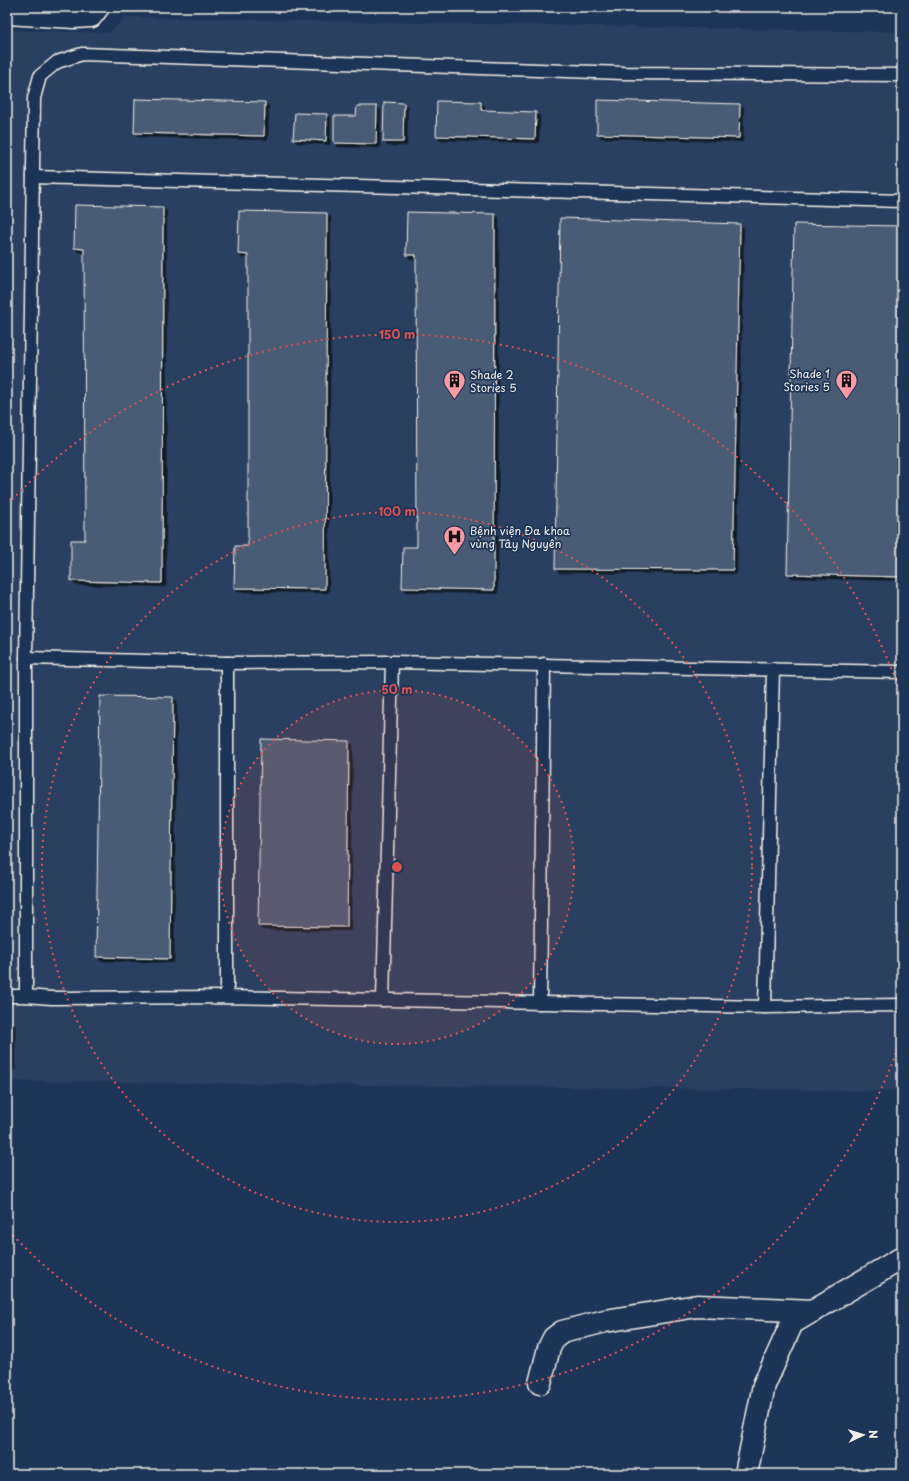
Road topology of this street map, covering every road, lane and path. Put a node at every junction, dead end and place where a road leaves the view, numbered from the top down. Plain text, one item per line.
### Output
1 (98, 7) edge
2 (7, 13) edge
3 (902, 74) edge
4 (32, 177) junction
5 (902, 202) edge
6 (26, 658) junction
7 (392, 662) junction
8 (227, 663) junction
9 (544, 664) junction
10 (773, 669) junction
11 (902, 672) edge
12 (7, 996) edge
13 (26, 996) junction
14 (227, 997) junction
15 (383, 1000) junction
16 (540, 1003) junction
17 (902, 1006) edge
18 (765, 1007) junction
19 (902, 1258) edge
20 (813, 1311) junction
21 (540, 1383) dead end
22 (746, 1474) edge

1 - 2 street
3 - 4 lane
4 - 5 lane
4 - 6 lane
6 - 8 lane
6 - 13 lane
7 - 8 lane
7 - 9 lane
7 - 15 lane
8 - 14 lane
9 - 10 lane
9 - 16 lane
10 - 11 lane
10 - 18 lane
12 - 13 lane
13 - 14 lane
14 - 15 lane
15 - 16 lane
16 - 18 lane
17 - 18 lane
19 - 20 street
20 - 21 street
20 - 22 street

